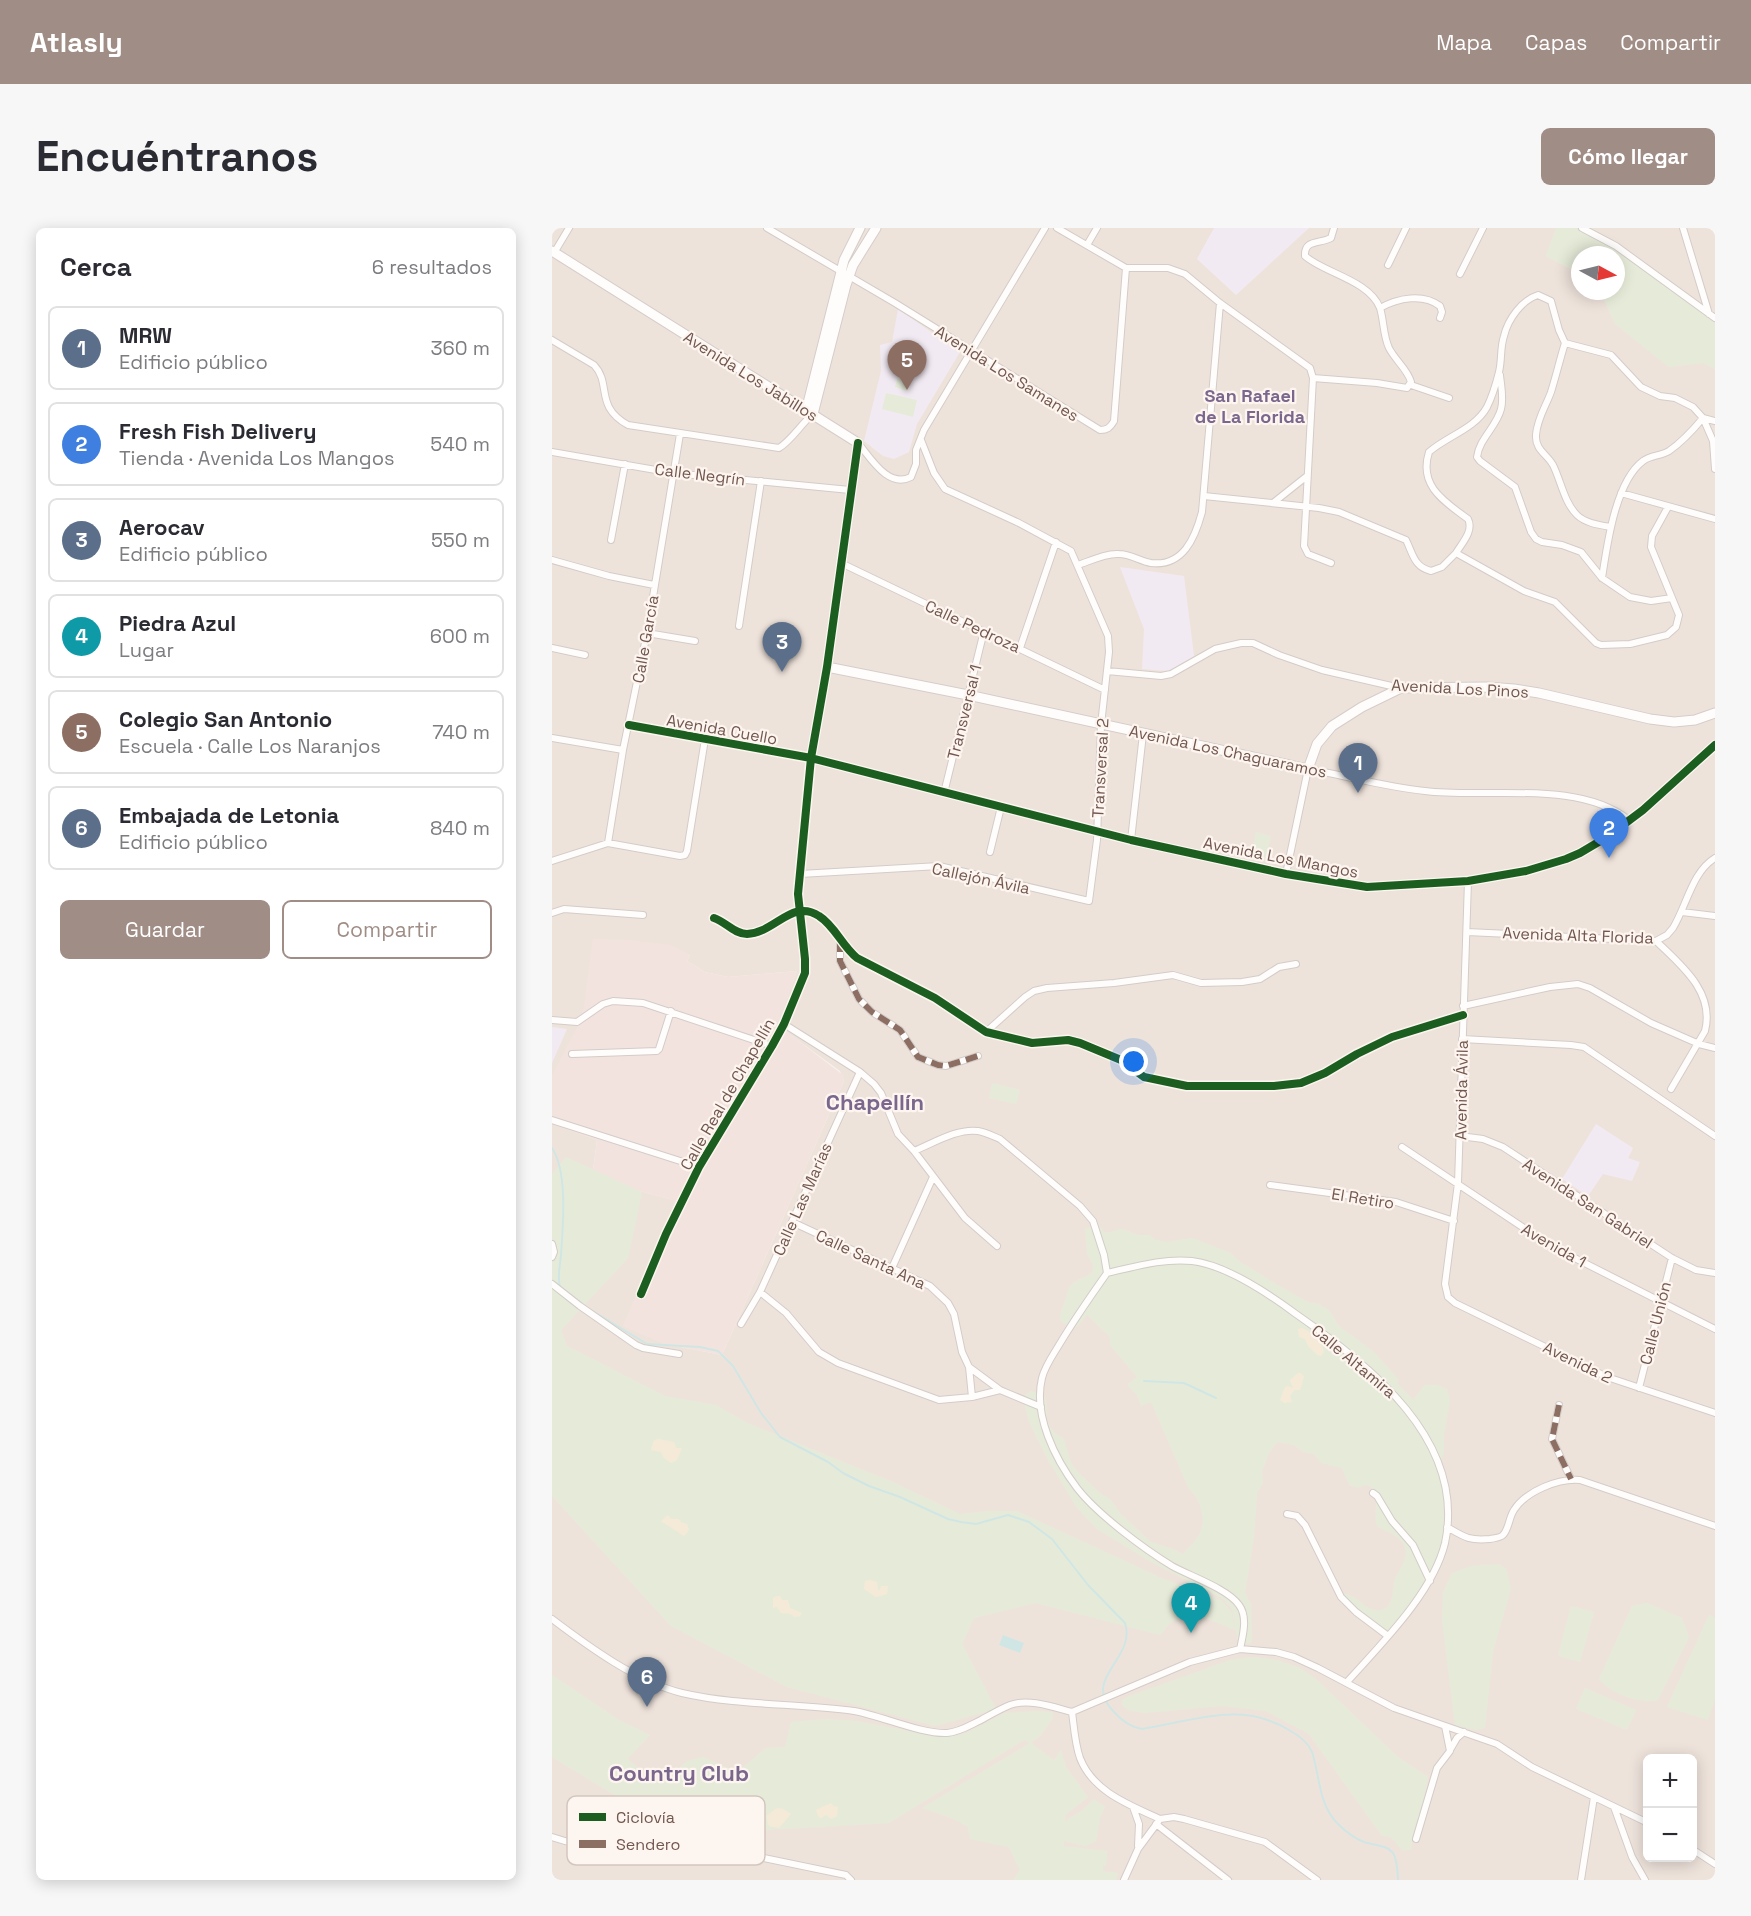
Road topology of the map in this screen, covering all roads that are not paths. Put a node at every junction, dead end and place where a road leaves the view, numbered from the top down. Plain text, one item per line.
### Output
1 (569, 228) edge
2 (767, 228) edge
3 (860, 228) edge
4 (876, 228) edge
5 (1045, 228) edge
6 (1057, 228) edge
7 (1097, 228) edge
8 (1334, 228) edge
9 (1406, 228) edge
10 (1482, 228) edge
11 (1582, 228) edge
12 (1683, 228) edge
13 (1087, 245) junction
14 (553, 253) edge
15 (1388, 265) dead end
16 (1126, 268) junction
17 (1460, 274) dead end
18 (845, 275) junction
19 (1220, 303) junction
20 (1380, 308) junction
21 (1712, 316) edge
22 (1440, 318) dead end
23 (552, 340) edge
24 (1565, 343) junction
25 (970, 351) junction
26 (1499, 371) junction
27 (1313, 378) junction
28 (1411, 385) junction
29 (1449, 398) dead end
30 (809, 413) junction
31 (1703, 418) junction
32 (1715, 421) edge
33 (680, 434) junction
34 (921, 440) junction
35 (858, 443) junction
36 (552, 452) edge
37 (625, 464) junction
38 (1715, 469) edge
39 (673, 473) junction
40 (1307, 476) junction
41 (761, 481) junction
42 (850, 490) junction
43 (1621, 493) junction
44 (1204, 496) junction
45 (1272, 504) junction
46 (1306, 506) junction
47 (1668, 507) junction
48 (1715, 519) edge
49 (1611, 527) junction
50 (611, 540) dead end
51 (1056, 542) junction
52 (1456, 553) junction
53 (552, 560) edge
54 (841, 563) junction
55 (1331, 563) dead end
56 (1078, 565) junction
57 (1602, 578) junction
58 (654, 585) junction
59 (1672, 598) junction
60 (739, 626) dead end
61 (984, 631) junction
62 (647, 633) junction
63 (695, 641) dead end
64 (552, 648) edge
65 (1020, 648) junction
66 (585, 655) dead end
67 (826, 666) junction
68 (1107, 671) junction
69 (1401, 688) junction
70 (1105, 690) junction
71 (968, 694) junction
72 (1715, 713) edge
73 (629, 725) junction
74 (1101, 725) junction
75 (1143, 734) junction
76 (552, 738) edge
77 (705, 739) junction
78 (1715, 746) edge
79 (623, 750) junction
80 (811, 758) junction
81 (1308, 768) junction
82 (944, 793) junction
83 (1001, 807) junction
84 (1629, 820) junction
85 (1097, 832) junction
86 (1131, 840) junction
87 (608, 843) junction
88 (990, 852) dead end
89 (1715, 858) edge
90 (552, 861) edge
91 (800, 874) junction
92 (1286, 874) junction
93 (1468, 881) junction
94 (1089, 902) joint
95 (799, 910) junction
96 (1682, 912) junction
97 (552, 913) edge
98 (643, 915) dead end
99 (1715, 916) edge
100 (714, 918) dead end
101 (1467, 932) junction
102 (840, 940) junction
103 (1656, 941) junction
104 (1296, 964) dead end
105 (1715, 999) edge
106 (1707, 1002) junction
107 (1463, 1006) junction
108 (671, 1011) junction
109 (1463, 1015) junction
110 (552, 1020) edge
111 (784, 1024) junction
112 (986, 1032) junction
113 (1462, 1039) junction
114 (1699, 1044) junction
115 (772, 1046) junction
116 (1715, 1048) edge
117 (572, 1054) dead end
118 (978, 1056) dead end
119 (860, 1072) junction
120 (1671, 1089) dead end
121 (552, 1120) edge
122 (1460, 1136) junction
123 (1715, 1136) edge
124 (1402, 1147) dead end
125 (914, 1151) junction
126 (699, 1167) junction
127 (933, 1177) junction
128 (1458, 1183) junction
129 (1270, 1185) dead end
130 (1454, 1221) junction
131 (792, 1222) junction
132 (552, 1244) edge
133 (997, 1246) dead end
134 (552, 1257) edge
135 (1672, 1258) junction
136 (892, 1268) junction
137 (1107, 1273) junction
138 (1715, 1273) edge
139 (552, 1284) edge
140 (760, 1292) junction
141 (641, 1294) dead end
142 (1448, 1297) joint
143 (1660, 1302) junction
144 (741, 1324) dead end
145 (1715, 1329) edge
146 (679, 1354) dead end
147 (969, 1367) junction
148 (1639, 1388) junction
149 (1000, 1390) junction
150 (972, 1397) junction
151 (1559, 1405) dead end
152 (1041, 1407) junction
153 (1715, 1413) edge
154 (1571, 1479) junction
155 (1373, 1493) dead end
156 (1287, 1514) dead end
157 (1715, 1526) edge
158 (1447, 1527) junction
159 (1430, 1581) junction
160 (552, 1619) edge
161 (1388, 1636) junction
162 (1240, 1649) junction
163 (1347, 1682) junction
164 (1072, 1712) junction
165 (1445, 1726) junction
166 (1464, 1732) junction
167 (1450, 1751) junction
168 (1594, 1797) junction
169 (1133, 1806) junction
170 (1613, 1807) junction
171 (1158, 1821) junction
172 (1643, 1821) edge
173 (552, 1837) edge
174 (1416, 1839) dead end
175 (567, 1841) edge
176 (1138, 1849) junction
177 (1697, 1852) edge
178 (765, 1858) edge
179 (1715, 1864) edge
180 (851, 1880) edge
181 (1124, 1880) edge
182 (1227, 1880) edge
183 (1317, 1880) edge
184 (1581, 1880) edge
185 (1645, 1880) edge

1 - 14 street
2 - 18 street, Avenida Los Samanes
3 - 18 street
4 - 18 street
5 - 25 street
6 - 13 street
7 - 13 street
8 - 20 street
9 - 15 street
10 - 17 street
11 - 21 street
12 - 21 street
13 - 16 street
14 - 30 street, Avenida Los Jabillos
16 - 19 street
16 - 25 street, Avenida Los Samanes
18 - 25 street, Avenida Los Samanes
18 - 30 street
19 - 27 street
19 - 44 street
20 - 22 street
20 - 28 street
23 - 33 street
24 - 26 street
24 - 31 street
24 - 49 street
25 - 34 street
26 - 52 street
26 - 57 street
27 - 28 street
27 - 40 street
28 - 29 street
30 - 33 street
30 - 35 street, Avenida Los Jabillos
31 - 32 street
31 - 38 street
31 - 43 street
33 - 39 street, Calle García
34 - 35 street, Avenida Los Jabillos
34 - 51 street, Transversal 2
35 - 42 street
36 - 37 street, Calle Negrín
37 - 39 street, Calle Negrín
37 - 50 street
39 - 41 street, Calle Negrín
39 - 58 street, Calle García
40 - 45 street
40 - 46 street
41 - 42 street, Calle Negrín
41 - 60 street
42 - 54 street
43 - 47 street
43 - 49 street
44 - 45 street
44 - 56 street
45 - 46 street
46 - 52 street
46 - 55 street
47 - 48 street
47 - 59 street
49 - 57 street
51 - 56 street, Transversal 2
51 - 65 street
52 - 59 street
53 - 58 street
54 - 61 street, Calle Pedroza
54 - 67 street
56 - 68 street, Transversal 2
57 - 59 street
58 - 62 street, Calle García
61 - 65 street, Calle Pedroza
61 - 71 street, Transversal 1
62 - 63 street
62 - 73 street, Calle García
64 - 66 street
65 - 70 street, Calle Pedroza
67 - 71 street, Avenida Los Chaguaramos
67 - 80 street
68 - 69 street, Avenida Los Pinos
68 - 70 street, Transversal 2
69 - 72 street, Avenida Los Pinos
69 - 81 street
70 - 74 street, Transversal 2
71 - 74 street, Avenida Los Chaguaramos
71 - 82 street, Transversal 1
73 - 77 street, Avenida Cuello
73 - 79 street, Calle García
74 - 75 street, Avenida Los Chaguaramos
74 - 85 street, Transversal 2
75 - 81 street, Avenida Los Chaguaramos
75 - 86 street
76 - 79 street
77 - 80 street, Avenida Cuello
77 - 87 street
78 - 84 street, Avenida Los Mangos
79 - 87 street, Calle García
80 - 82 street, Avenida Los Mangos
80 - 91 street, Calle Real de Chapellín
81 - 84 street, Avenida Los Chaguaramos
81 - 92 street
82 - 83 street, Avenida Los Mangos
83 - 85 street, Avenida Los Mangos
83 - 88 street
84 - 93 street, Avenida Los Mangos
85 - 86 street, Avenida Los Mangos
85 - 94 street, Transversal 2
86 - 92 street, Avenida Los Mangos
87 - 90 street
89 - 96 street, Avenida Alta Florida
91 - 94 street, Callejón Ávila
91 - 95 street, Calle Real de Chapellín
92 - 93 street, Avenida Los Mangos
93 - 101 street, Avenida Ávila
95 - 100 street
95 - 102 street
95 - 111 street, Calle Real de Chapellín
96 - 99 street
96 - 103 street, Avenida Alta Florida
97 - 98 street
101 - 103 street, Avenida Alta Florida
101 - 107 street, Avenida Ávila
102 - 112 street
102 - 118 street
103 - 106 street
104 - 112 street
105 - 106 street
106 - 114 street
107 - 109 street, Avenida Ávila
107 - 114 street
108 - 110 street
108 - 115 street
108 - 117 street
109 - 112 street
109 - 113 street, Avenida Ávila
111 - 115 street, Calle Real de Chapellín
111 - 119 street
113 - 122 street, Avenida Ávila
113 - 123 street
114 - 116 street
114 - 120 street
115 - 126 street, Calle Real de Chapellín
119 - 125 street
119 - 131 street, Calle Las Marías
121 - 126 street
122 - 128 street, Avenida Ávila
122 - 135 street, Avenida San Gabriel
124 - 128 street, Avenida 1
125 - 127 street
125 - 137 street
126 - 141 street, Calle Real de Chapellín
127 - 133 street
127 - 136 street
128 - 130 street, Avenida Ávila
128 - 143 street, Avenida 1
129 - 130 street, El Retiro
130 - 142 street, Avenida Ávila
131 - 136 street, Calle Santa Ana
131 - 140 street, Calle Las Marías
132 - 134 street
135 - 138 street, Avenida San Gabriel
135 - 143 street, Calle Unión
136 - 147 street, Calle Santa Ana
137 - 152 street
137 - 158 street, Calle Altamira
139 - 146 street
140 - 144 street, Calle Las Marías
140 - 150 street
142 - 148 street, Avenida 2
143 - 145 street, Avenida 1
143 - 148 street, Calle Unión
147 - 149 street
147 - 150 street, Calle Santa Ana
148 - 153 street, Avenida 2
149 - 150 street
149 - 152 street
151 - 154 street
152 - 162 street
154 - 157 street
154 - 158 street
155 - 159 street
156 - 161 street
158 - 159 street, Calle Altamira
159 - 161 street, Calle Altamira
160 - 164 street
161 - 163 street, Calle Altamira
162 - 163 street
162 - 164 street
163 - 165 street
164 - 169 street
165 - 166 street
165 - 167 street
166 - 167 street
166 - 168 street
167 - 174 street
168 - 170 street
168 - 184 street
169 - 171 street
169 - 176 street
170 - 172 street
170 - 185 street
171 - 176 street
171 - 182 street
171 - 183 street
173 - 175 street
176 - 181 street
177 - 179 street
178 - 180 street

